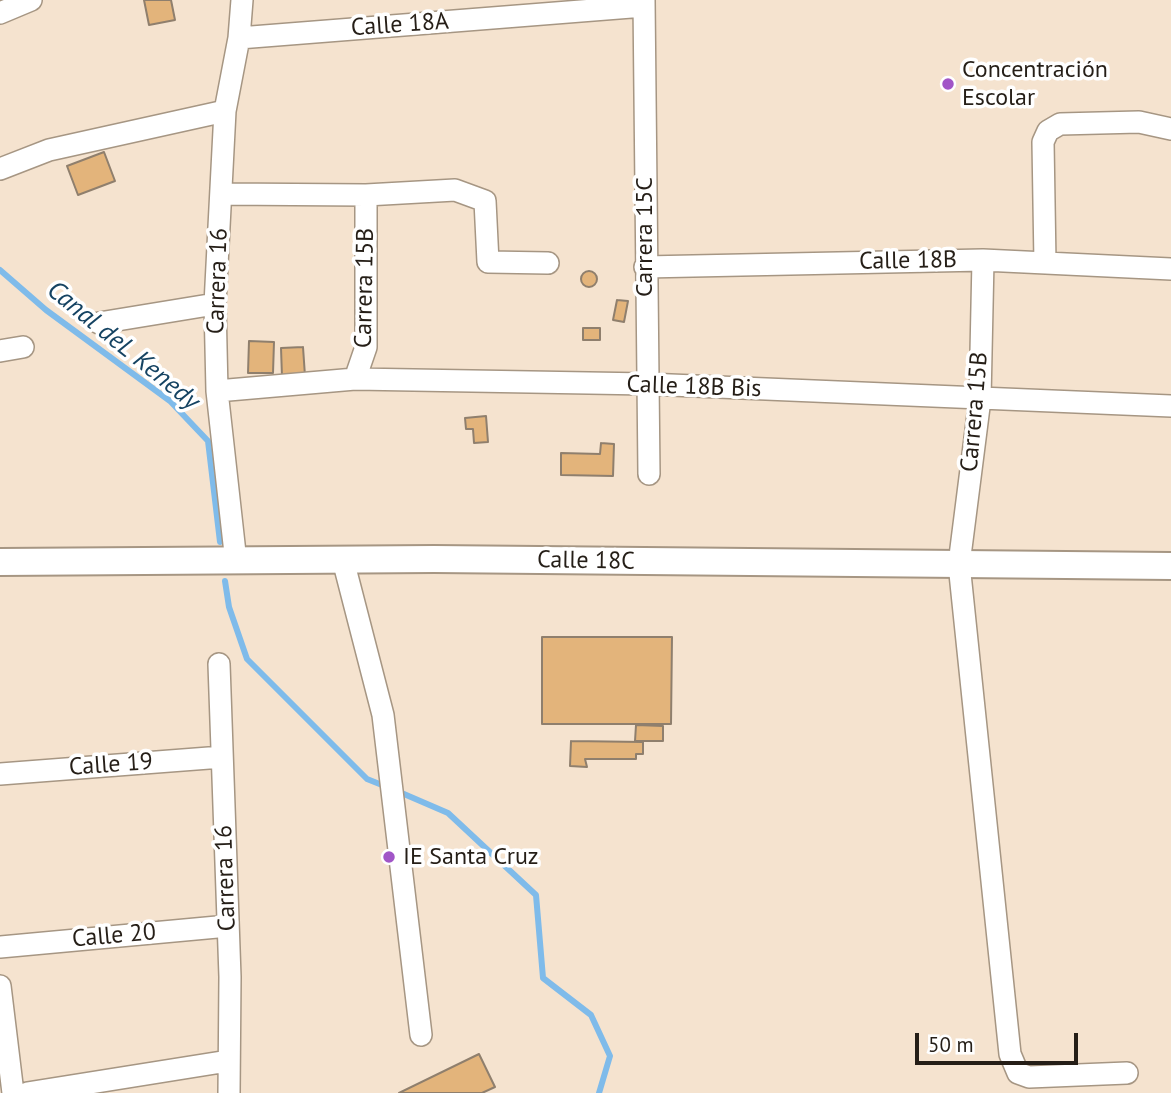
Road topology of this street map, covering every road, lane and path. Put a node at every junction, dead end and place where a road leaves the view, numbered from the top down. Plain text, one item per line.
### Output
1 (242, 0) edge
2 (26, 1) edge
3 (644, 3) edge
4 (0, 13) edge
5 (239, 38) junction
6 (225, 111) junction
7 (1171, 129) edge
8 (0, 169) edge
9 (221, 194) junction
10 (366, 195) junction
11 (983, 260) junction
12 (548, 263) dead end
13 (1045, 263) junction
14 (645, 267) junction
15 (1171, 269) edge
16 (215, 304) junction
17 (99, 323) dead end
18 (23, 347) dead end
19 (0, 351) edge
20 (355, 379) junction
21 (648, 384) junction
22 (217, 391) junction
23 (980, 399) junction
24 (1171, 406) edge
25 (649, 474) dead end
26 (343, 560) junction
27 (0, 562) edge
28 (236, 562) junction
29 (959, 564) junction
30 (1171, 566) edge
31 (219, 664) dead end
32 (222, 757) junction
33 (0, 774) edge
34 (228, 926) junction
35 (0, 947) edge
36 (0, 986) edge
37 (421, 1035) dead end
38 (228, 1061) junction
39 (1127, 1073) dead end
40 (13, 1093) edge
41 (27, 1093) edge
42 (229, 1093) edge

1 - 5 street, Carrera 16
2 - 4 street
3 - 5 street, Calle 18A
3 - 14 street, Carrera 15C
5 - 6 street, Carrera 16
6 - 8 street
6 - 9 street, Carrera 16
7 - 13 street
9 - 10 street
9 - 16 street, Carrera 16
10 - 12 street
10 - 20 street, Carrera 15B
11 - 13 street, Calle 18B
11 - 14 street, Calle 18B
11 - 23 street, Carrera 15B
13 - 15 street, Calle 18B
14 - 21 street, Carrera 15C
16 - 17 street
16 - 22 street, Carrera 16
18 - 19 street
20 - 21 street, Calle 18B Bis
20 - 22 street, Calle 18B Bis
21 - 23 street, Calle 18B Bis
21 - 25 street, Carrera 15C
22 - 28 street, Carrera 16
23 - 24 street, Calle 18B Bis
23 - 29 street, Carrera 15B
26 - 28 main road, Calle 18C
26 - 29 main road, Calle 18C
26 - 37 street
27 - 28 main road, Calle 18C
29 - 30 main road, Calle 18C
29 - 39 street, Carrera 15B
31 - 32 street, Carrera 16
32 - 33 street, Calle 19
32 - 34 street, Carrera 16
34 - 35 street, Calle 20
34 - 38 street, Carrera 16
36 - 40 street
38 - 41 street
38 - 42 street, Carrera 16

